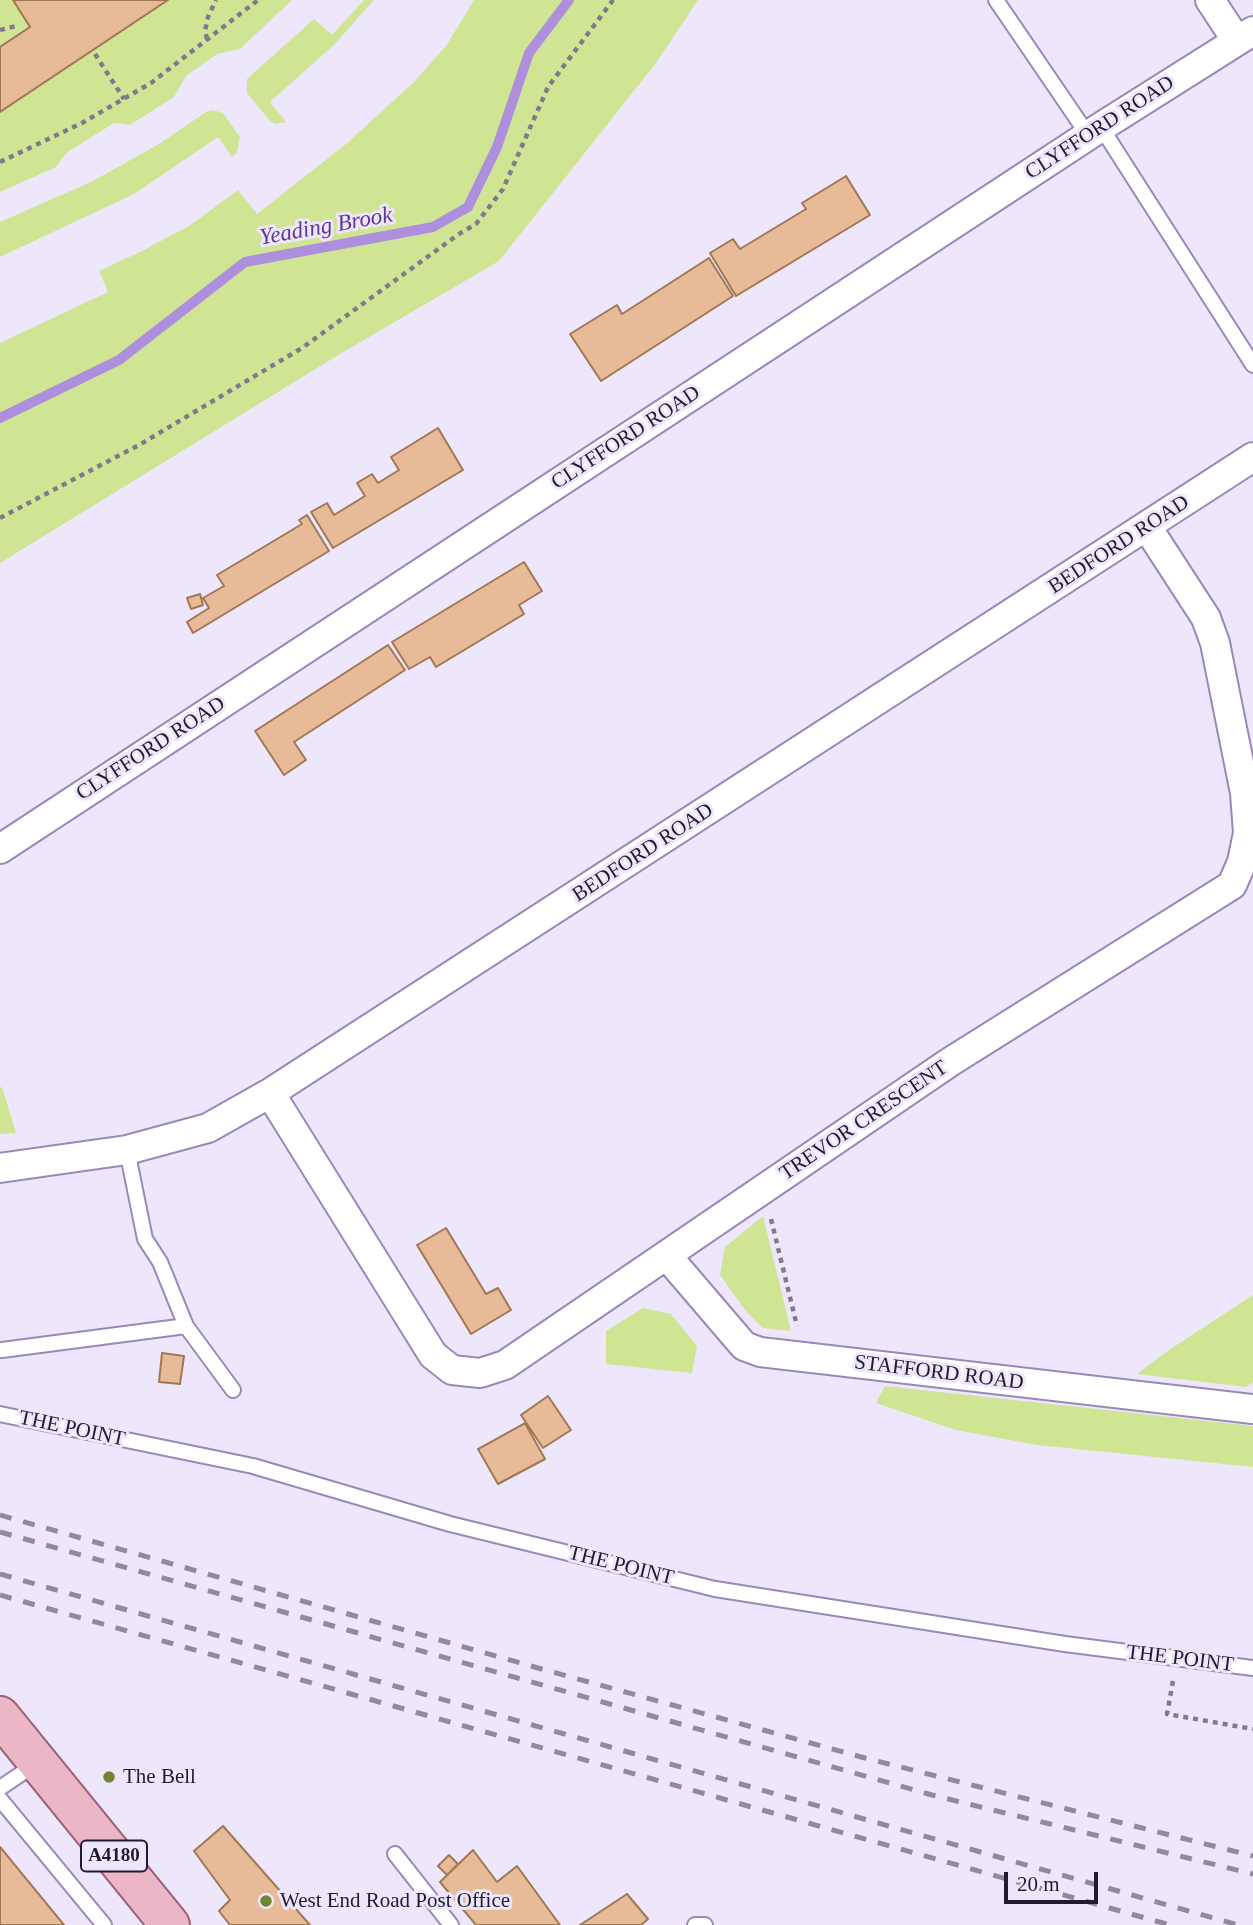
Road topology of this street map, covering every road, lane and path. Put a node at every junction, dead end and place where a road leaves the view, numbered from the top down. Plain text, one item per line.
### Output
1 (216, 0) edge
2 (258, 0) edge
3 (613, 0) edge
4 (996, 0) edge
5 (1210, 0) edge
6 (16, 26) dead end
7 (0, 30) edge
8 (1245, 36) edge
9 (208, 39) junction
10 (95, 54) dead end
11 (124, 99) junction
12 (1094, 131) junction
13 (0, 162) edge
14 (1253, 365) edge
15 (1253, 457) edge
16 (0, 518) edge
17 (1147, 527) junction
18 (0, 849) edge
19 (270, 1093) junction
20 (127, 1150) junction
21 (0, 1168) edge
22 (768, 1206) dead end
23 (667, 1256) junction
24 (186, 1326) junction
25 (800, 1338) dead end
26 (2, 1350) dead end
27 (233, 1390) dead end
28 (1253, 1409) edge
29 (0, 1414) edge
30 (1177, 1658) junction
31 (1253, 1668) edge
32 (0, 1716) edge
33 (1253, 1729) edge
34 (0, 1741) edge
35 (42, 1773) junction
36 (0, 1788) edge
37 (0, 1799) edge
38 (395, 1854) dead end
39 (104, 1925) edge
40 (170, 1925) edge
41 (451, 1925) edge
42 (695, 1925) edge
43 (705, 1925) edge

1 - 9 path
2 - 9 path
3 - 16 path
4 - 12 lane
5 - 8 street
6 - 7 path
8 - 12 street, CLYFFORD ROAD
9 - 11 path
10 - 11 path
11 - 13 path
12 - 14 lane
12 - 18 street, CLYFFORD ROAD
15 - 17 street, BEDFORD ROAD
17 - 19 street, BEDFORD ROAD
17 - 23 street, TREVOR CRESCENT
19 - 20 street, BEDFORD ROAD
19 - 23 street, TREVOR CRESCENT
20 - 21 street, BEDFORD ROAD
20 - 24 lane
22 - 25 path
23 - 28 street, STAFFORD ROAD
24 - 26 lane
24 - 27 lane
29 - 30 lane, THE POINT
30 - 31 lane, THE POINT
30 - 33 path
32 - 35 main road, A4180
34 - 35 main road, A4180
35 - 36 lane
35 - 40 main road, A4180
37 - 39 lane
38 - 41 lane
42 - 43 lane

